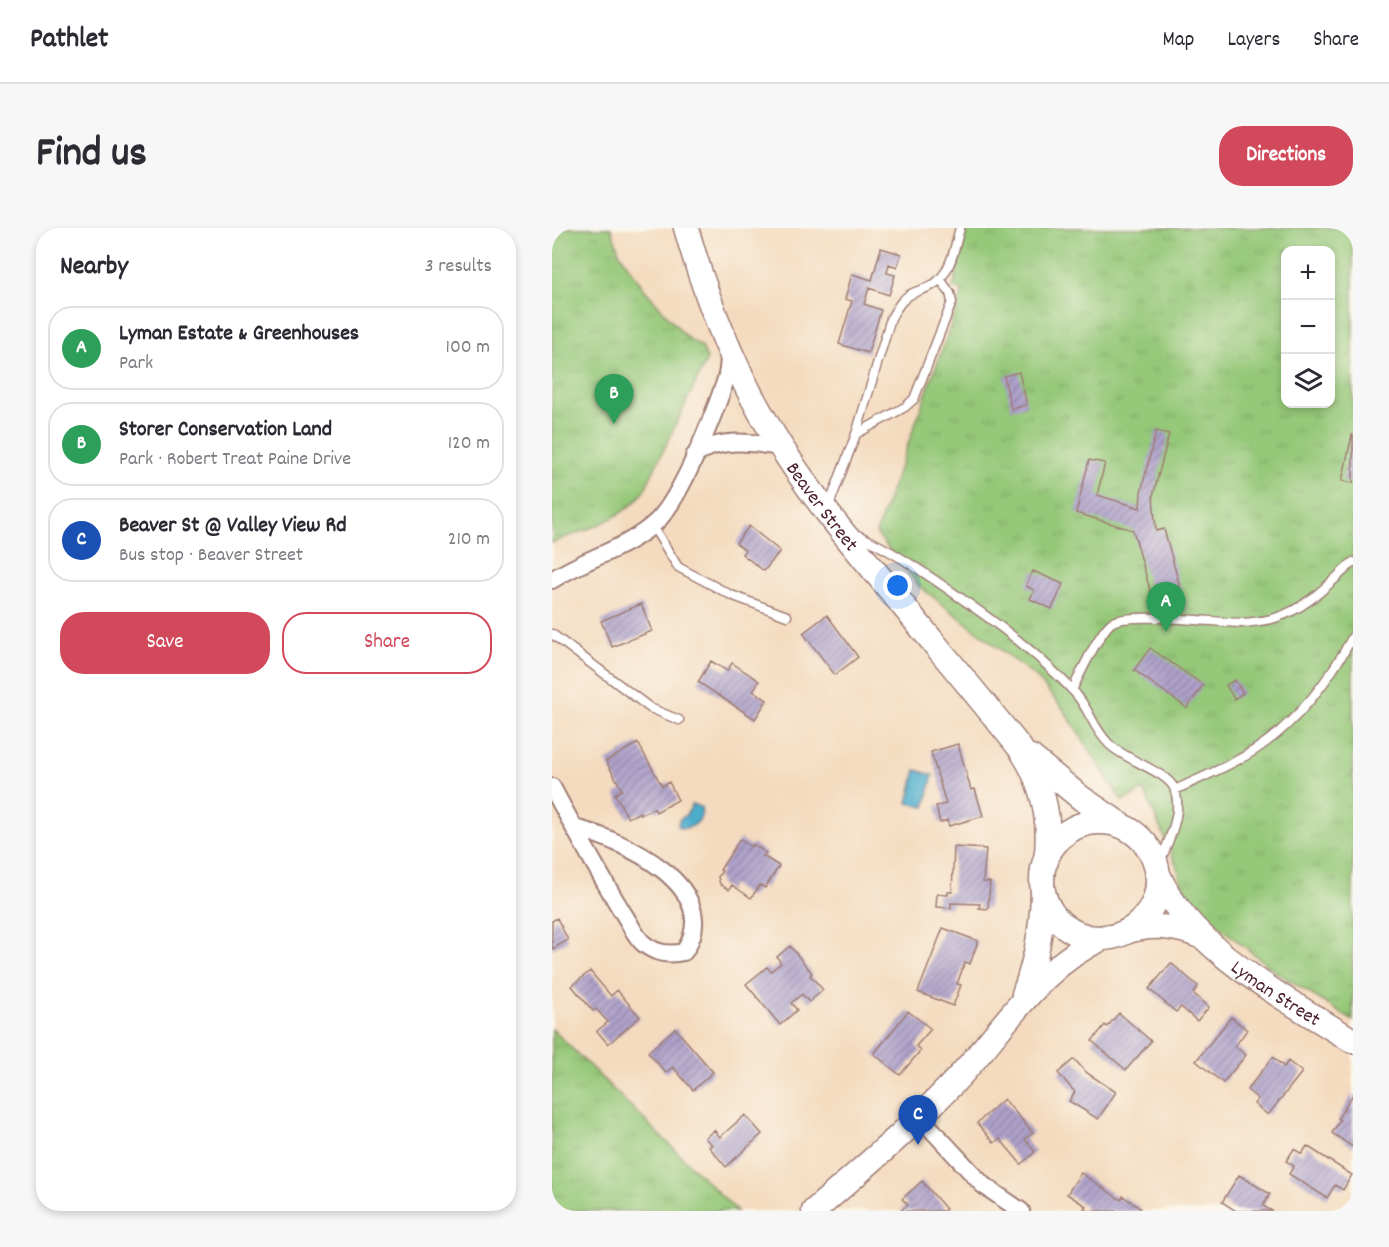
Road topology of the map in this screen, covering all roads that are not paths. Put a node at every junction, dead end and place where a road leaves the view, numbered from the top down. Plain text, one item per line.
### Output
1 (686, 228) edge
2 (960, 228) edge
3 (940, 279) junction
4 (729, 351) junction
5 (856, 434) junction
6 (780, 447) junction
7 (694, 456) junction
8 (833, 520) junction
9 (652, 525) junction
10 (1353, 562) edge
11 (552, 579) edge
12 (787, 616) dead end
13 (552, 634) edge
14 (1353, 636) edge
15 (1072, 690) junction
16 (679, 720) dead end
17 (1020, 747) junction
18 (552, 787) edge
19 (1175, 790) junction
20 (574, 828) junction
21 (1128, 829) junction
22 (1046, 861) junction
23 (1157, 872) junction
24 (1043, 888) junction
25 (1114, 935) junction
26 (1202, 937) junction
27 (1016, 1008) junction
28 (1353, 1041) edge
29 (920, 1117) junction
30 (814, 1211) edge
31 (1020, 1211) edge

1 - 4 main road, Beaver Street
2 - 3 lane
3 - 5 lane
3 - 5 lane
4 - 6 main road, Beaver Street
4 - 7 street
5 - 8 lane
6 - 7 street
6 - 8 main road, Beaver Street
7 - 9 street
8 - 15 lane
8 - 17 main road, Beaver Street
9 - 11 street
9 - 12 lane
10 - 15 lane
13 - 16 lane
14 - 19 lane
15 - 19 lane
17 - 21 main road, Beaver Street
17 - 22 main road, Beaver Street
18 - 20 street
19 - 23 lane
20 - 20 street
21 - 22 main road
21 - 23 main road
22 - 24 main road
23 - 25 main road
23 - 26 main road, Lyman Street
24 - 25 main road
24 - 27 main road
25 - 26 main road, Lyman Street
25 - 27 main road
26 - 28 main road, Lyman Street
27 - 29 main road
29 - 30 main road
29 - 31 street

